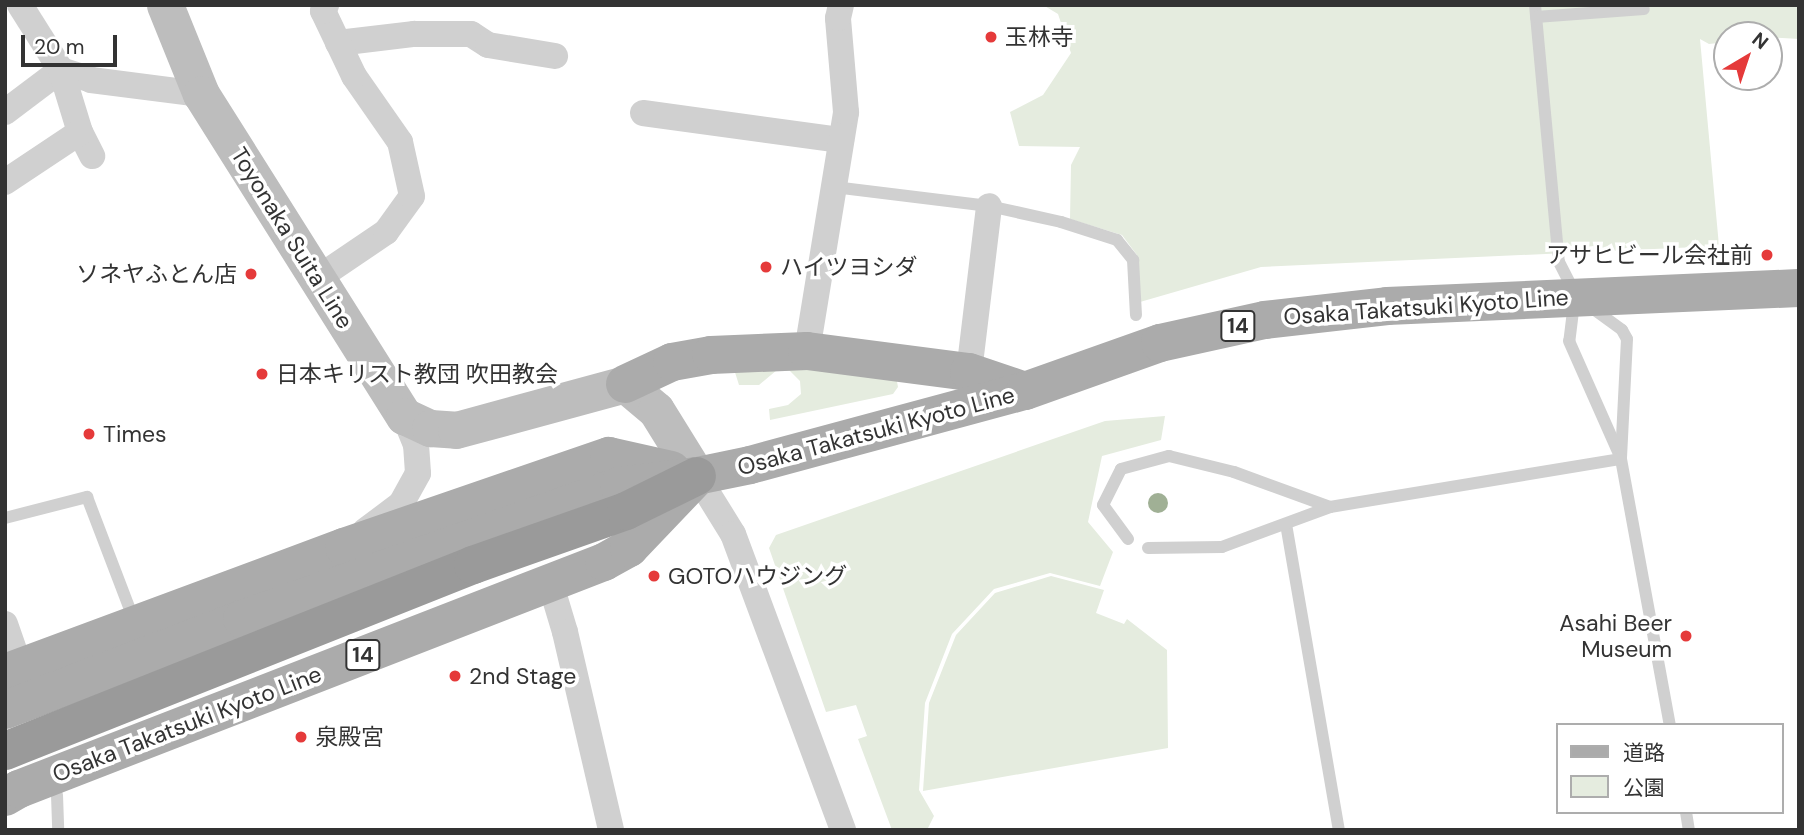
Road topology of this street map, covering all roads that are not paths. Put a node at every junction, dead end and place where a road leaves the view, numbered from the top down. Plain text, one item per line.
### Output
1 (20, 5) edge
2 (165, 5) edge
3 (326, 5) edge
4 (841, 5) edge
5 (1644, 9) dead end
6 (1536, 11) edge
7 (338, 43) junction
8 (555, 56) dead end
9 (61, 70) junction
10 (201, 94) junction
11 (5, 111) edge
12 (643, 113) dead end
13 (79, 132) junction
14 (841, 140) junction
15 (92, 156) dead end
16 (5, 182) edge
17 (834, 187) junction
18 (989, 206) junction
19 (317, 278) junction
20 (1799, 288) edge
21 (1576, 296) junction
22 (1136, 315) dead end
23 (807, 351) junction
24 (970, 372) junction
25 (625, 384) junction
26 (1025, 391) junction
27 (404, 416) junction
28 (1621, 459) junction
29 (697, 476) junction
30 (1330, 507) junction
31 (5, 518) edge
32 (1286, 524) junction
33 (1128, 539) dead end
34 (344, 547) junction
35 (1148, 548) dead end
36 (550, 582) junction
37 (5, 624) edge
38 (136, 624) junction
39 (13, 670) edge
40 (5, 710) edge
41 (1670, 723) edge
42 (5, 751) edge
43 (57, 795) dead end
44 (5, 797) edge
45 (58, 830) edge
46 (611, 830) edge
47 (843, 830) edge
48 (1339, 830) edge

1 - 9 street
2 - 10 main road, Toyonaka Suita Line
3 - 7 street
4 - 14 street
5 - 6 lane
6 - 21 lane
7 - 8 street
7 - 19 street
9 - 10 street
9 - 11 street
9 - 13 street
10 - 19 main road, Toyonaka Suita Line
12 - 14 street
13 - 15 street
13 - 16 street
14 - 17 street
17 - 18 lane
17 - 23 street
18 - 22 lane
18 - 24 street
19 - 27 main road, Toyonaka Suita Line
20 - 21 main road, Osaka Takatsuki Kyoto Line / 14
21 - 26 main road, Osaka Takatsuki Kyoto Line / 14
21 - 28 lane
21 - 28 lane
23 - 24 main road
23 - 25 main road
24 - 26 main road
25 - 27 main road
25 - 29 main road
26 - 29 main road, Osaka Takatsuki Kyoto Line / 14
27 - 34 street
28 - 30 lane
28 - 41 lane
29 - 34 main road, Osaka Takatsuki Kyoto Line / 14
29 - 36 main road, Osaka Takatsuki Kyoto Line / 14
29 - 40 main road
29 - 42 highway
29 - 47 street
30 - 32 lane
30 - 33 lane
31 - 38 lane
32 - 35 lane
32 - 48 lane
34 - 38 main road, Osaka Takatsuki Kyoto Line / 14
36 - 44 main road, Osaka Takatsuki Kyoto Line / 14
36 - 46 street
37 - 39 street
38 - 39 main road, Osaka Takatsuki Kyoto Line / 14
43 - 45 lane

